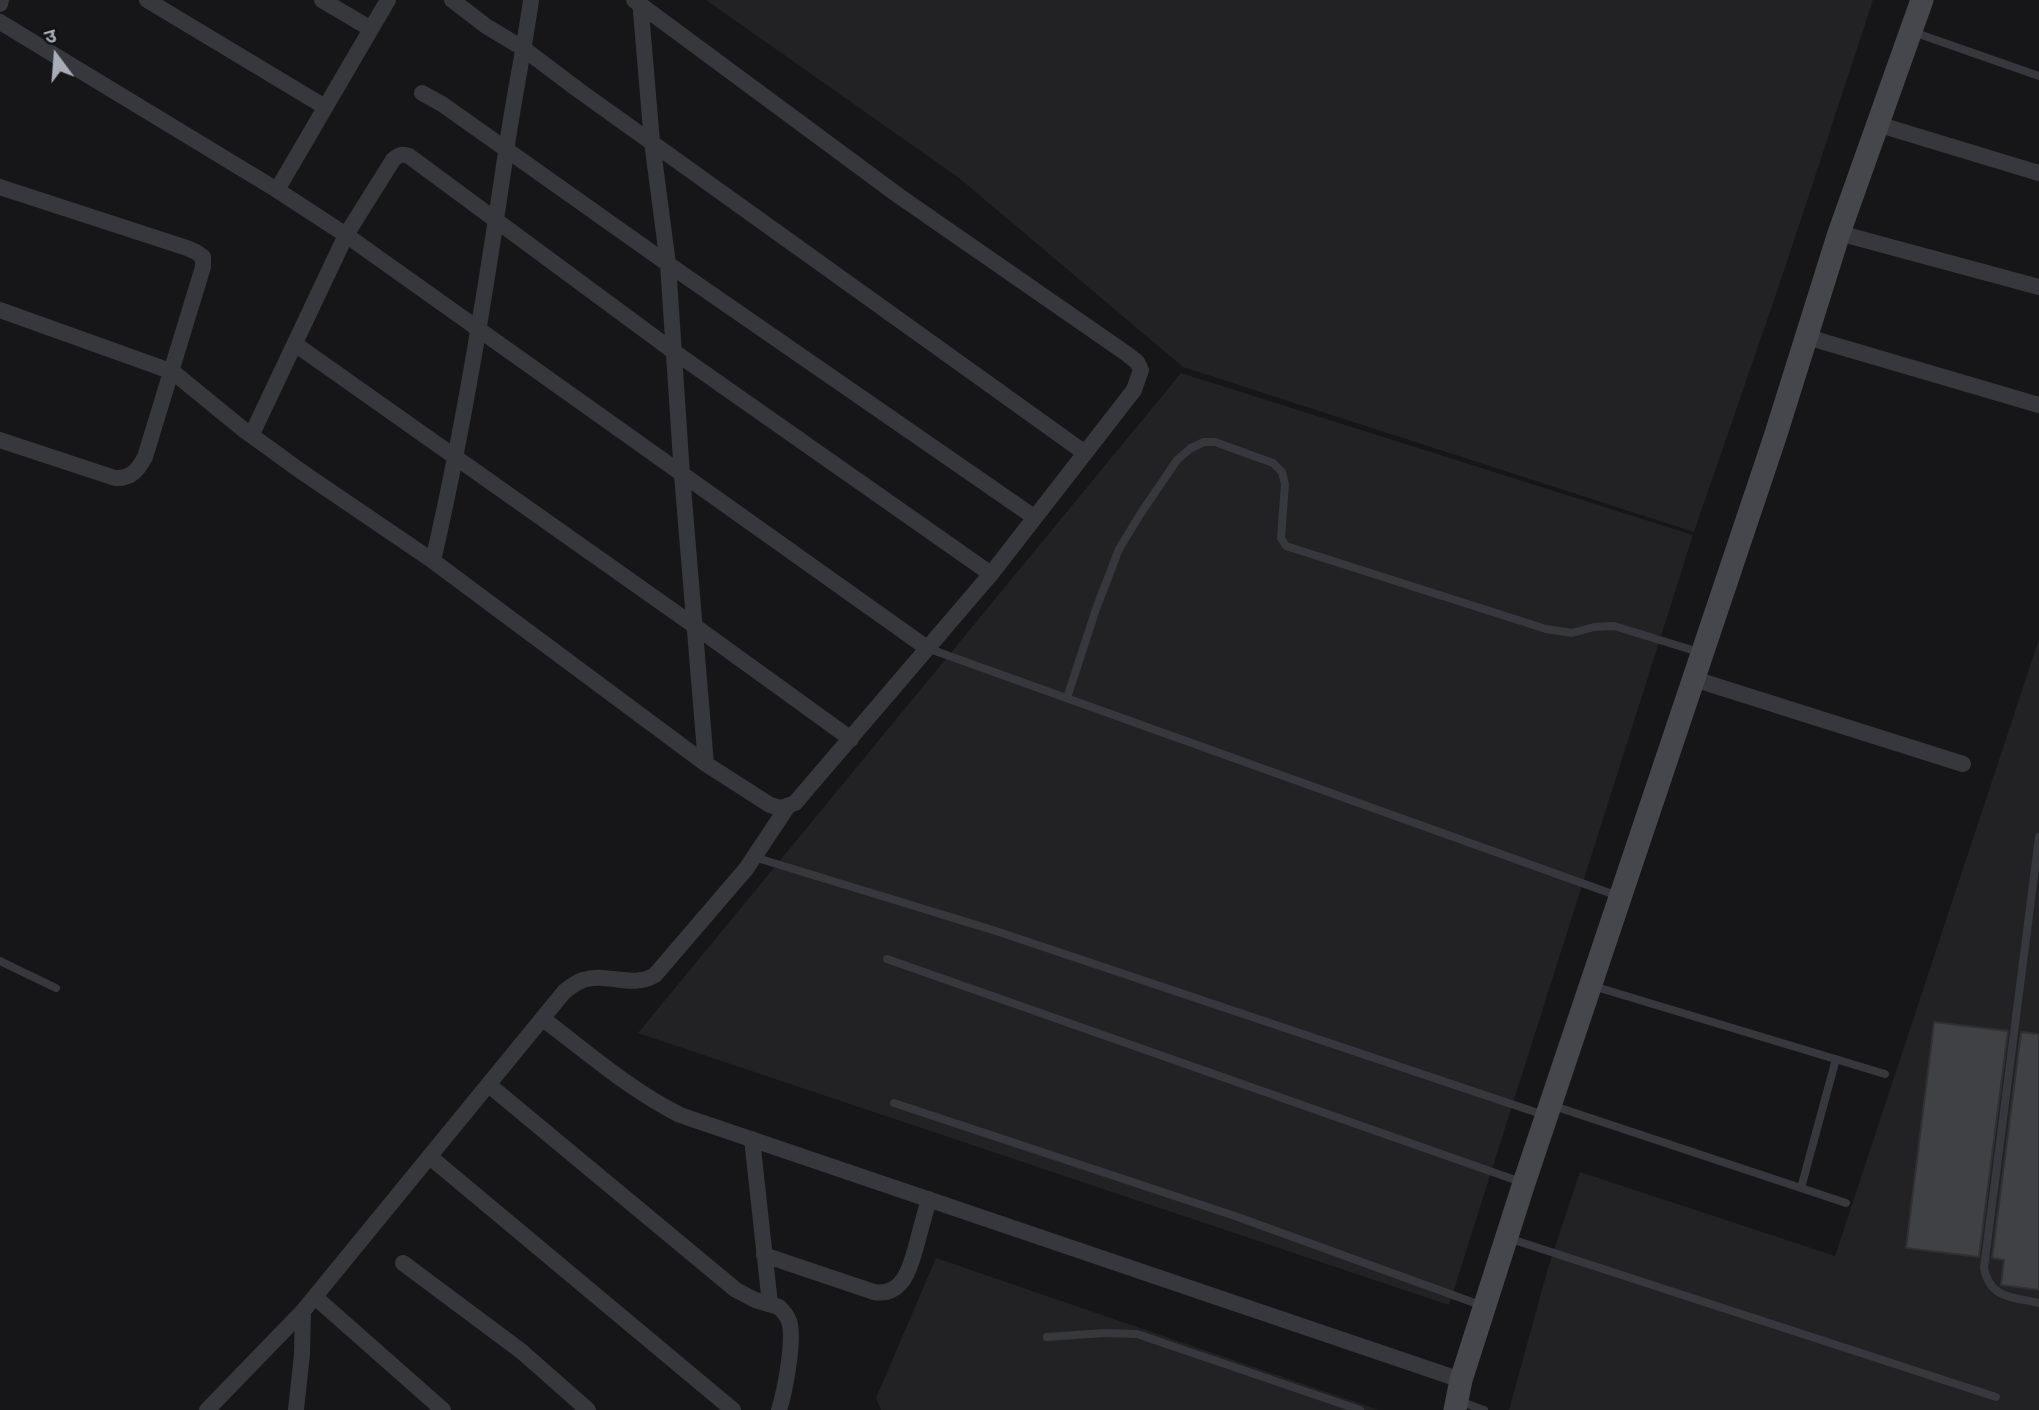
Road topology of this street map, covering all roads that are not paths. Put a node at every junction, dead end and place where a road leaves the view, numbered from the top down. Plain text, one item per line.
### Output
1 (146, 0) edge
2 (322, 0) edge
3 (388, 0) edge
4 (452, 0) edge
5 (531, 0) edge
6 (1922, 0) edge
7 (638, 1) edge
8 (0, 22) edge
9 (371, 29) junction
10 (1910, 31) junction
11 (524, 49) junction
12 (2039, 76) edge
13 (422, 93) dead end
14 (325, 107) junction
15 (1877, 124) junction
16 (652, 142) junction
17 (506, 150) junction
18 (2039, 173) edge
19 (0, 187) edge
20 (277, 190) junction
21 (497, 220) junction
22 (1839, 233) junction
23 (346, 235) junction
24 (668, 264) junction
25 (2038, 281) edge
26 (0, 310) edge
27 (478, 329) junction
28 (1807, 337) junction
29 (295, 344) junction
30 (673, 351) junction
31 (173, 372) junction
32 (2039, 405) edge
33 (251, 434) junction
34 (0, 440) edge
35 (1085, 453) junction
36 (457, 457) junction
37 (682, 475) junction
38 (1034, 517) junction
39 (433, 561) junction
40 (991, 574) junction
41 (696, 627) junction
42 (927, 648) junction
43 (1703, 653) junction
44 (1694, 679) junction
45 (1067, 698) junction
46 (851, 739) junction
47 (706, 764) junction
48 (1963, 764) dead end
49 (788, 806) junction
50 (2039, 837) edge
51 (754, 857) junction
52 (1621, 897) junction
53 (887, 959) dead end
54 (0, 961) edge
55 (1591, 985) junction
56 (57, 988) dead end
57 (543, 1018) junction
58 (1836, 1059) junction
59 (1885, 1074) dead end
60 (489, 1085) junction
61 (894, 1102) dead end
62 (1549, 1110) junction
63 (752, 1139) junction
64 (430, 1157) junction
65 (1524, 1183) junction
66 (1801, 1188) junction
67 (929, 1199) junction
68 (1846, 1203) dead end
69 (1508, 1238) junction
70 (764, 1255) junction
71 (403, 1263) dead end
72 (315, 1297) junction
73 (2039, 1303) edge
74 (770, 1304) junction
75 (1485, 1307) junction
76 (303, 1311) junction
77 (1047, 1337) dead end
78 (1457, 1397) edge
79 (1996, 1397) dead end
80 (300, 1407) edge
81 (207, 1410) edge
82 (443, 1410) edge
83 (588, 1410) edge
84 (733, 1410) edge
85 (779, 1410) edge
86 (1360, 1410) edge
87 (1484, 1410) edge

1 - 14 street
2 - 9 street
3 - 9 street
4 - 11 street
5 - 11 street
6 - 10 main road
7 - 16 street
7 - 35 street
8 - 20 street
9 - 14 street
10 - 12 lane
10 - 15 main road
11 - 16 street
11 - 17 street
13 - 17 street
14 - 20 street
15 - 18 street
15 - 22 main road
16 - 24 street
16 - 35 street
17 - 21 street
17 - 24 street
19 - 31 street
20 - 23 street
21 - 23 street
21 - 27 street
21 - 30 street
22 - 25 street
22 - 28 main road
23 - 27 street
23 - 29 street
24 - 30 street
24 - 38 street
26 - 31 street
27 - 36 street
27 - 37 street
28 - 32 street
28 - 43 main road
29 - 33 street
29 - 36 street
30 - 37 street
30 - 40 street
31 - 33 street
31 - 34 street
33 - 39 street
35 - 38 street
36 - 39 street
36 - 41 street
37 - 41 street
37 - 42 street
38 - 40 street
39 - 47 street
40 - 42 street
41 - 46 street
41 - 47 street
42 - 45 lane
42 - 46 street
43 - 44 main road
43 - 45 lane
44 - 48 street
44 - 52 main road
45 - 52 lane
46 - 49 street
47 - 49 street
49 - 51 street
50 - 73 lane
51 - 57 street
51 - 62 lane
52 - 55 main road
53 - 65 lane
54 - 56 lane
55 - 58 lane
55 - 62 main road
57 - 60 street
57 - 63 street
58 - 59 lane
58 - 66 lane
60 - 64 street
60 - 74 street
61 - 75 lane
62 - 65 main road
62 - 66 lane
63 - 67 street
63 - 70 street
64 - 72 street
64 - 84 street
65 - 69 main road
66 - 68 lane
67 - 70 street
67 - 78 street
69 - 75 main road
69 - 79 lane
70 - 74 street
71 - 83 street
72 - 76 street
72 - 82 street
74 - 85 street
75 - 78 main road
76 - 80 street
76 - 81 street
77 - 86 lane
78 - 87 lane

